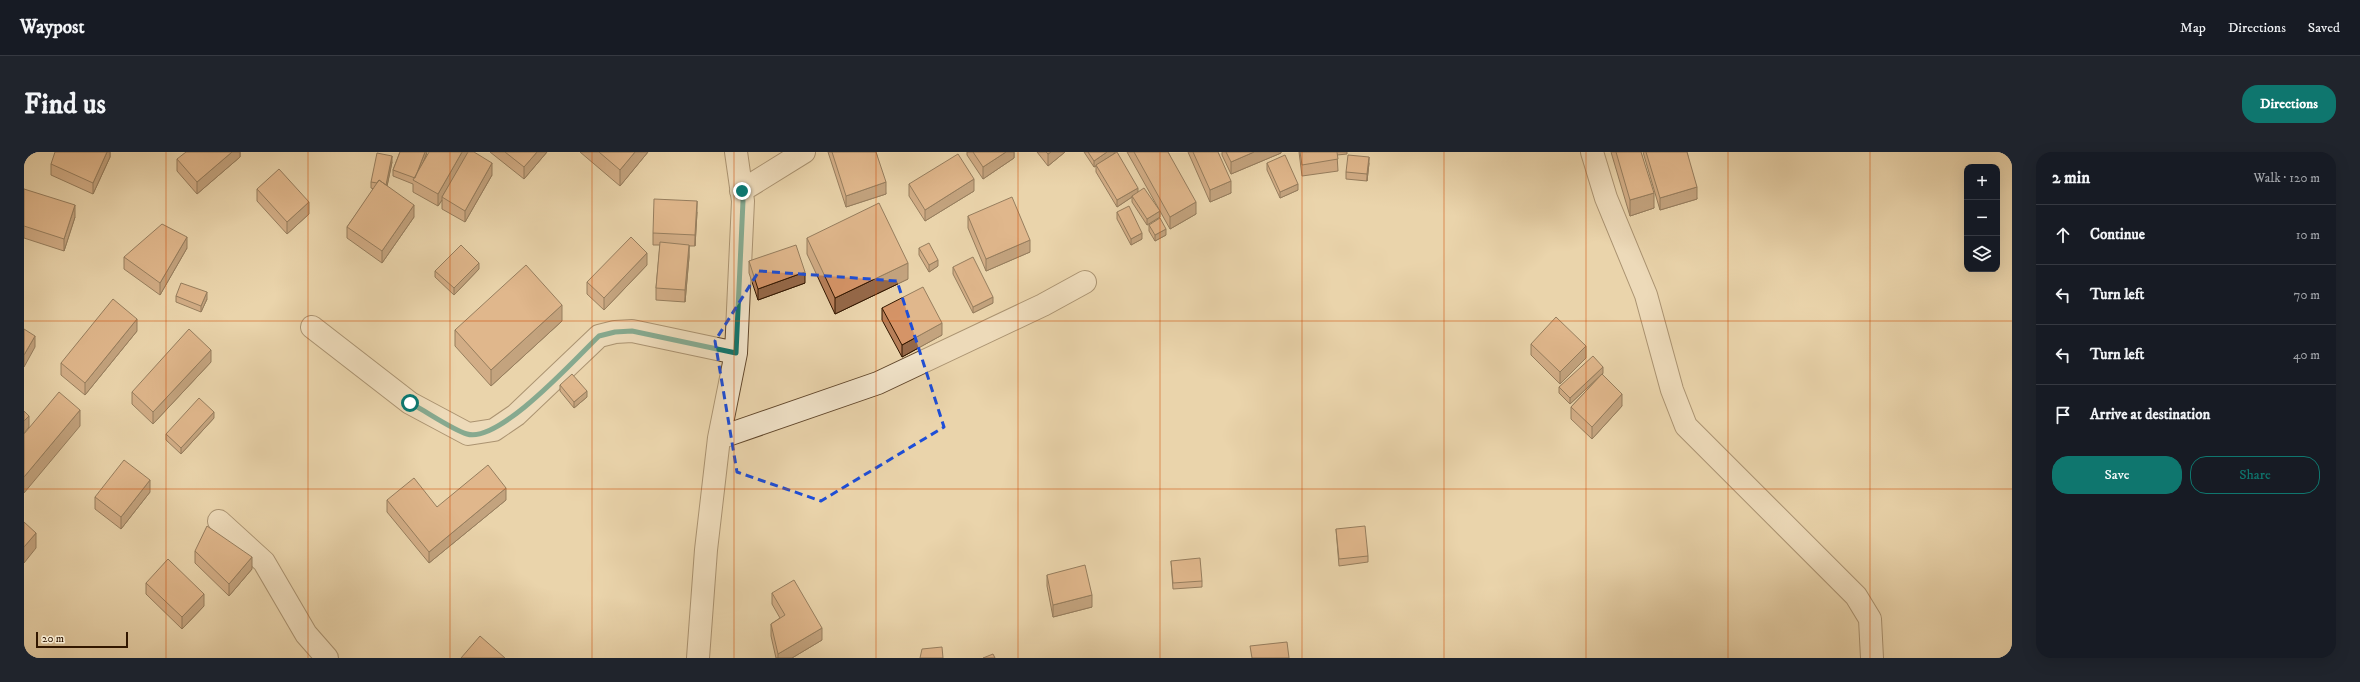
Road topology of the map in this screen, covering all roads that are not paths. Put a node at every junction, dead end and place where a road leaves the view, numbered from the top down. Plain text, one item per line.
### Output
1 (736, 152) edge
2 (804, 152) edge
3 (1592, 152) edge
4 (742, 191) junction
5 (1084, 282) dead end
6 (312, 327) dead end
7 (736, 353) junction
8 (719, 438) junction
9 (219, 521) dead end
10 (327, 658) edge
11 (698, 658) edge
12 (1872, 658) edge

1 - 4 street
2 - 4 street
3 - 12 street
4 - 7 street
5 - 8 street
6 - 7 street
7 - 8 street
8 - 11 street
9 - 10 street

